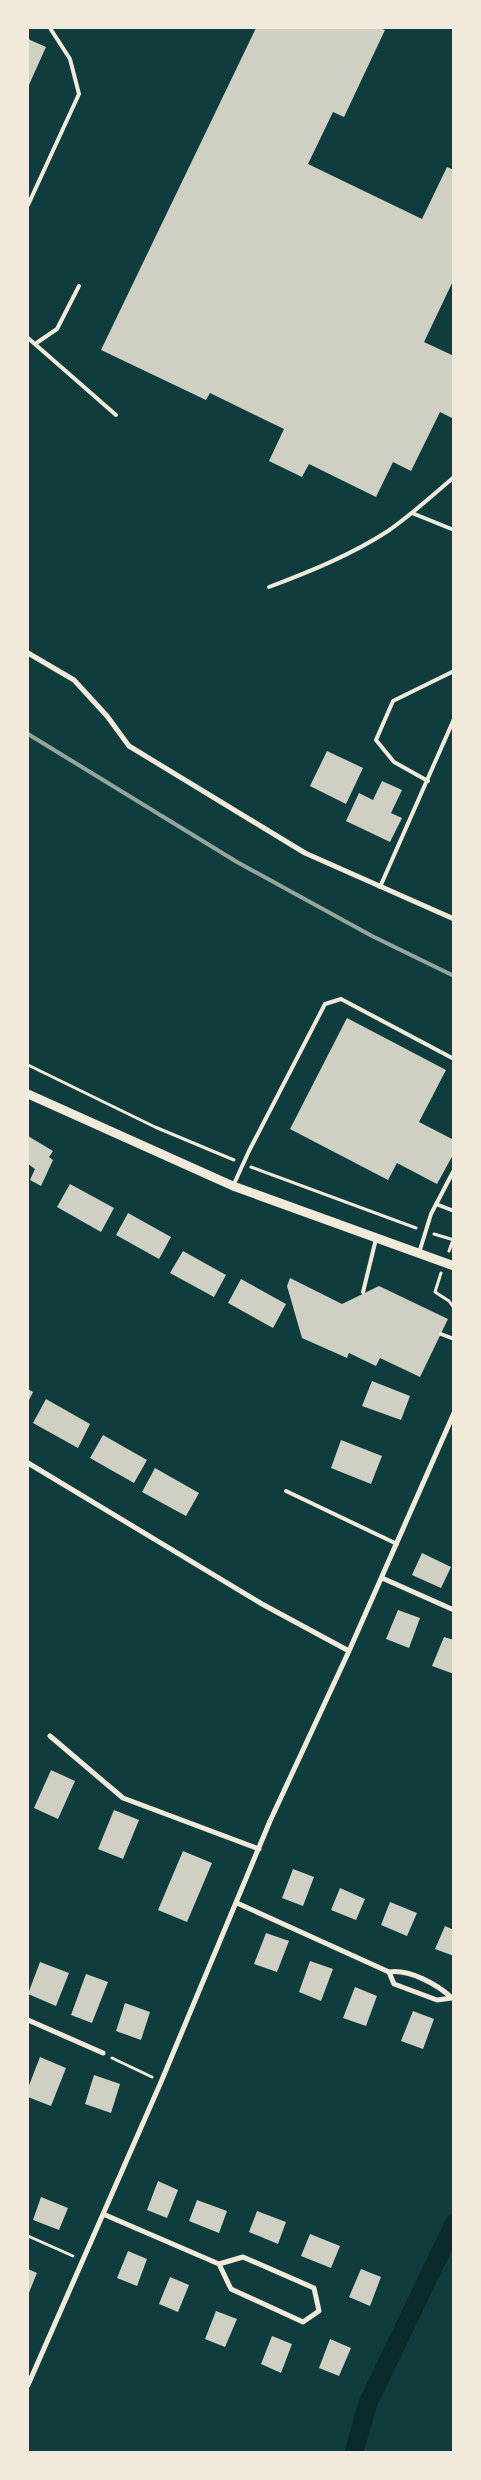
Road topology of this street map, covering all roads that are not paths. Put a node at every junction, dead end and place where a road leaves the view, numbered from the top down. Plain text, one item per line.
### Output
1 (50, 28) edge
2 (28, 205) edge
3 (79, 286) dead end
4 (28, 338) edge
5 (35, 344) junction
6 (116, 415) dead end
7 (454, 477) edge
8 (412, 513) junction
9 (454, 530) edge
10 (269, 587) dead end
11 (28, 653) edge
12 (454, 671) edge
13 (454, 719) edge
14 (428, 781) junction
15 (380, 887) junction
16 (454, 919) edge
17 (454, 1060) edge
18 (28, 1094) edge
19 (454, 1170) edge
20 (233, 1186) junction
21 (436, 1204) junction
22 (454, 1211) edge
23 (376, 1239) junction
24 (418, 1254) junction
25 (454, 1266) edge
26 (363, 1292) dead end
27 (441, 1334) dead end
28 (454, 1339) edge
29 (454, 1413) edge
30 (28, 1463) edge
31 (286, 1492) dead end
32 (397, 1544) junction
33 (382, 1578) junction
34 (454, 1610) edge
35 (349, 1651) junction
36 (50, 1736) dead end
37 (259, 1849) junction
38 (237, 1903) junction
39 (389, 1972) junction
40 (28, 2020) edge
41 (103, 2053) road end
42 (103, 2214) junction
43 (219, 2264) junction
44 (28, 2385) edge

1 - 2 lane
3 - 5 lane
4 - 5 lane
5 - 6 lane
7 - 8 lane
8 - 9 lane
8 - 10 lane
11 - 15 street
12 - 14 lane
13 - 14 lane
14 - 15 lane
15 - 16 street
17 - 20 lane
18 - 20 street
19 - 21 lane
20 - 23 street
21 - 22 lane
21 - 24 lane
23 - 24 street
23 - 26 lane
24 - 25 street
27 - 28 lane
29 - 32 street
30 - 35 street
31 - 32 lane
32 - 33 street
33 - 34 street
33 - 35 street
35 - 37 street
36 - 37 street
37 - 38 street
38 - 39 street
38 - 42 street
39 - 39 street
40 - 41 street
42 - 43 street
42 - 44 street
43 - 43 street

